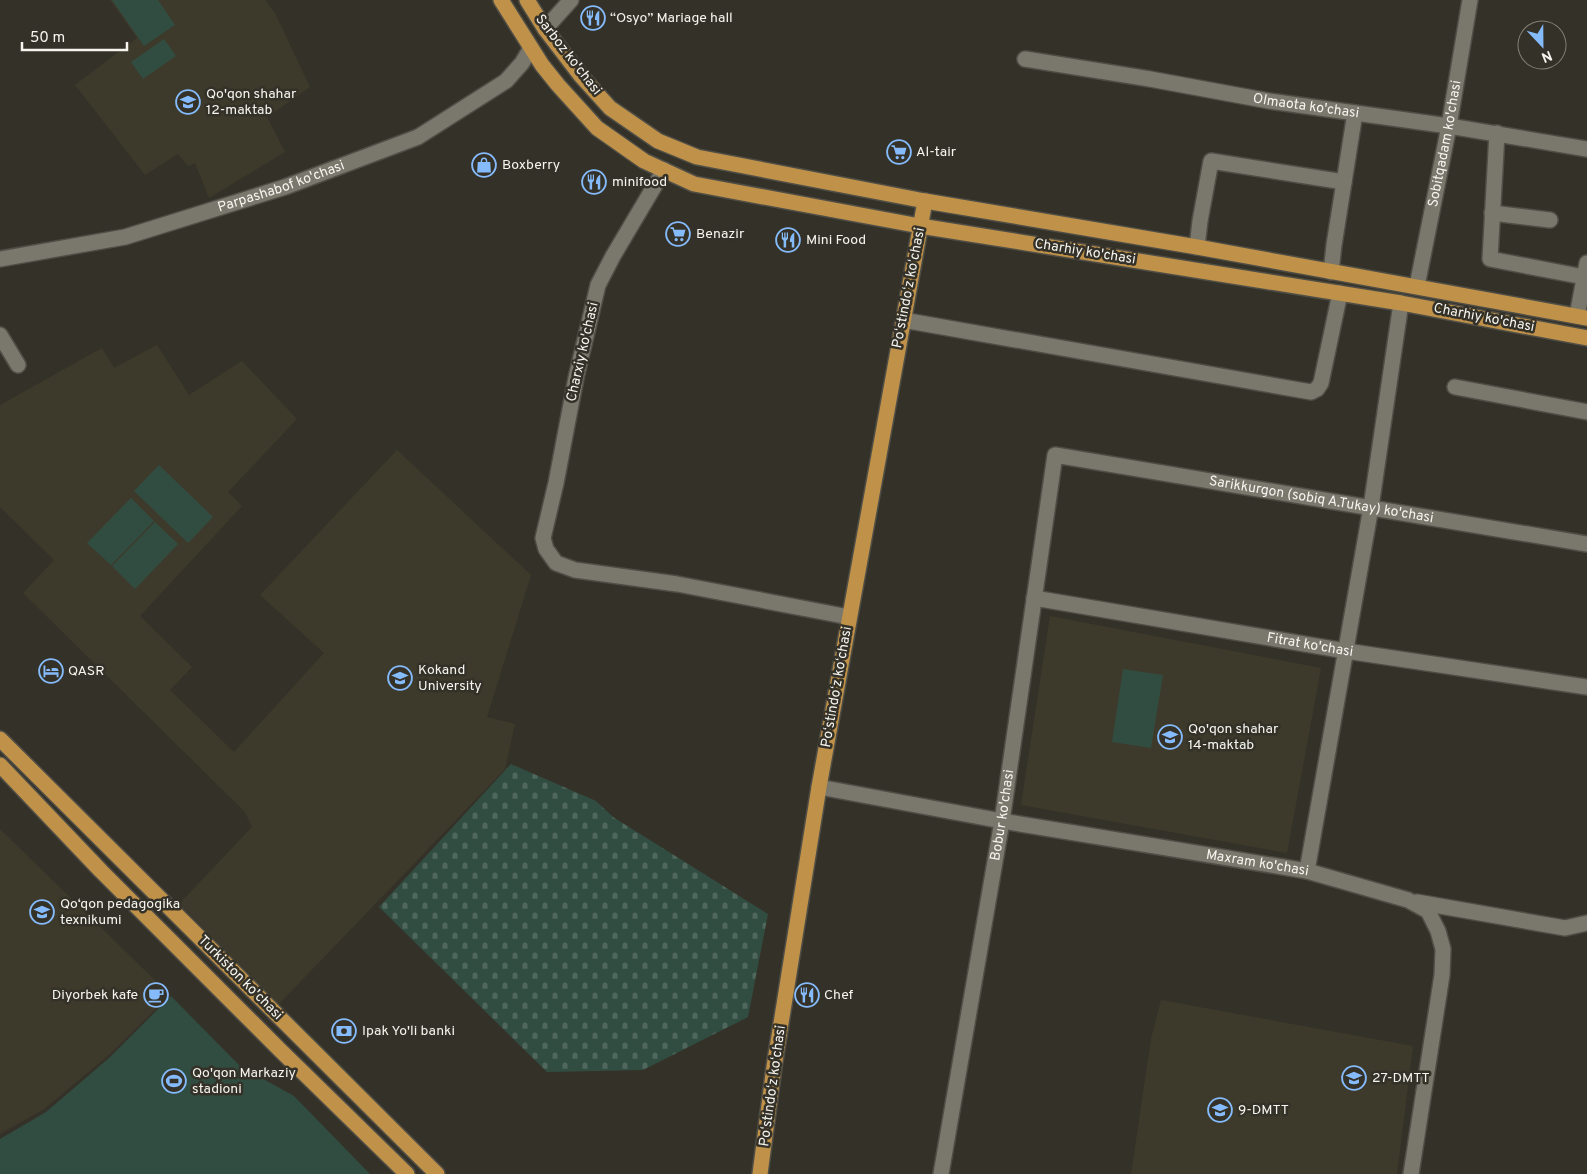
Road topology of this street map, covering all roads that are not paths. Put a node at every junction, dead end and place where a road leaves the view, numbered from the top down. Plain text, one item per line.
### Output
1 (500, 0) edge
2 (527, 0) edge
3 (571, 0) edge
4 (1470, 0) edge
5 (545, 30) junction
6 (531, 48) junction
7 (1025, 59) dead end
8 (610, 108) joint
9 (1355, 113) junction
10 (1450, 126) junction
11 (597, 128) joint
12 (1496, 134) junction
13 (1587, 149) edge
14 (664, 170) junction
15 (1344, 182) junction
16 (925, 201) junction
17 (1492, 213) junction
18 (1550, 220) dead end
19 (920, 226) junction
20 (1197, 247) junction
21 (0, 259) edge
22 (1586, 270) edge
23 (1331, 272) junction
24 (1417, 286) junction
25 (1340, 294) junction
26 (1401, 303) junction
27 (1582, 317) edge
28 (903, 320) junction
29 (0, 335) edge
30 (1587, 338) edge
31 (18, 365) dead end
32 (1455, 387) dead end
33 (1587, 412) edge
34 (1055, 455) joint
35 (1370, 507) junction
36 (1587, 544) edge
37 (1034, 598) junction
38 (849, 617) junction
39 (1346, 652) junction
40 (1587, 687) edge
41 (0, 739) edge
42 (3, 773) edge
43 (819, 787) junction
44 (1002, 821) junction
45 (1307, 871) junction
46 (1408, 900) junction
47 (1587, 924) edge
48 (407, 1174) edge
49 (437, 1174) edge
50 (760, 1174) edge
51 (941, 1174) edge
52 (1411, 1174) edge

1 - 6 main road, Sarboz ko'chasi
2 - 5 main road, Sarboz ko'chasi
3 - 5 street
4 - 10 street, Sobitqadam ko'chasi
5 - 8 main road, Sarboz ko'chasi
6 - 11 main road, Sarboz ko'chasi
6 - 21 street, Parpashabof ko'chasi
7 - 9 street, Olmaota ko'chasi
8 - 16 main road, Charhiy ko'chasi
9 - 10 street, Olmaota ko'chasi
9 - 15 street
10 - 12 street, Olmaota ko'chasi
10 - 24 street, Sobitqadam ko'chasi
11 - 14 main road, Charhiy ko'chasi
12 - 13 street, Olmaota ko'chasi
12 - 17 street
14 - 19 main road, Charhiy ko'chasi
14 - 38 street, Charxiy ko'chasi
15 - 20 street
15 - 23 street
16 - 19 main road, Poʻstindoʻz koʻchasi
16 - 20 main road, Charhiy ko'chasi
17 - 18 street
17 - 22 street
19 - 25 main road, Charhiy ko'chasi
19 - 28 main road, Poʻstindoʻz koʻchasi
20 - 23 main road, Charhiy ko'chasi
22 - 27 street
23 - 24 main road, Charhiy ko'chasi
24 - 27 main road, Charhiy ko'chasi
25 - 26 main road, Charhiy ko'chasi
25 - 28 street
26 - 30 main road, Charhiy ko'chasi
26 - 35 street
28 - 38 main road, Poʻstindoʻz koʻchasi
29 - 31 street
32 - 33 street
34 - 35 street, Sarikkurgon (sobiq A.Tukay) ko'chasi
34 - 37 street, Bobur ko'chasi
35 - 36 street, Sarikkurgon (sobiq A.Tukay) ko'chasi
35 - 39 street
37 - 39 street, Fitrat ko'chasi
37 - 44 street, Bobur ko'chasi
38 - 43 main road, Poʻstindoʻz koʻchasi
39 - 40 street, Fitrat ko'chasi
39 - 45 street
41 - 49 main road, Turkiston ko'chasi
42 - 48 main road, Turkiston ko'chasi
43 - 44 street, Maxram ko'chasi
43 - 50 main road, Poʻstindoʻz koʻchasi
44 - 45 street, Maxram ko'chasi
44 - 51 street, Bobur ko'chasi
45 - 46 street, Maxram ko'chasi
46 - 47 street
46 - 52 street, Maxram ko'chasi

